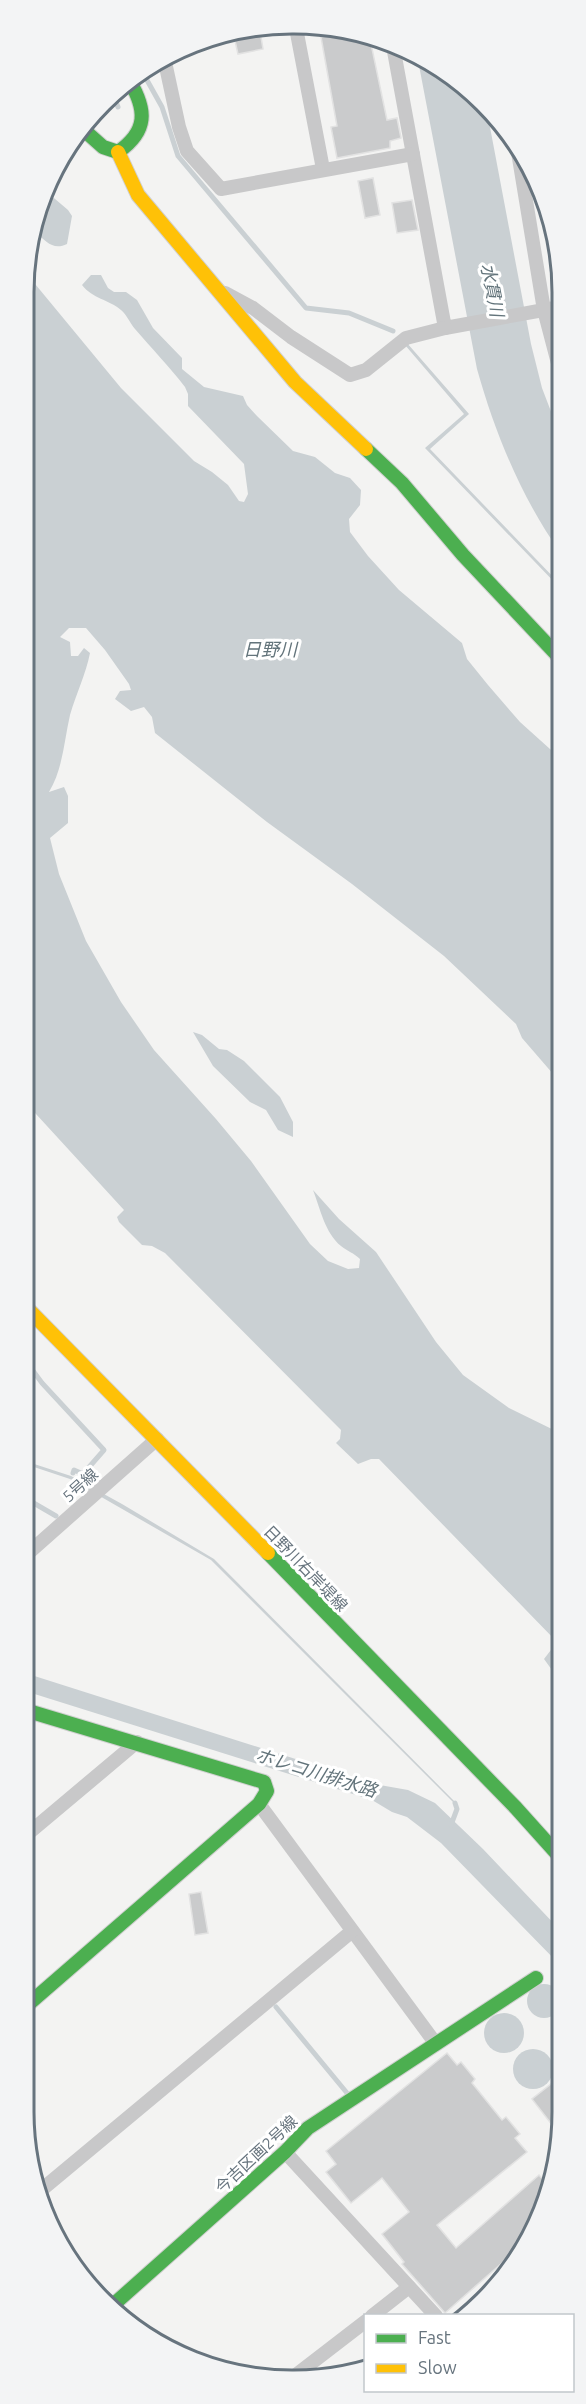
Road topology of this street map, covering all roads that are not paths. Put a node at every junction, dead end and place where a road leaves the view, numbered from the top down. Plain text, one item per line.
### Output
1 (298, 34) edge
2 (395, 55) edge
3 (166, 68) edge
4 (134, 89) edge
5 (89, 135) edge
6 (118, 152) junction
7 (413, 154) junction
8 (324, 169) junction
9 (521, 171) edge
10 (218, 289) junction
11 (552, 309) edge
12 (540, 311) junction
13 (445, 328) junction
14 (552, 347) edge
15 (552, 650) edge
16 (34, 1315) edge
17 (157, 1439) junction
18 (34, 1548) edge
19 (34, 1713) edge
20 (137, 1742) junction
21 (259, 1804) junction
22 (34, 1829) edge
23 (552, 1848) edge
24 (351, 1932) junction
25 (536, 1978) dead end
26 (34, 1999) edge
27 (436, 2044) junction
28 (285, 2152) junction
29 (46, 2186) edge
30 (409, 2288) junction
31 (118, 2301) edge
32 (375, 2314) edge
33 (434, 2314) edge
34 (364, 2323) edge
35 (303, 2369) edge

1 - 8 street
2 - 7 street
3 - 8 street
4 - 6 street
5 - 6 street
6 - 10 street
7 - 8 street
7 - 13 street
9 - 12 street
10 - 13 street
10 - 15 street
11 - 12 street
12 - 13 street
12 - 14 street
16 - 17 street, 日野川右岸堤線
17 - 18 street, 5号線
17 - 23 street, 日野川右岸堤線
19 - 20 street
20 - 21 street
20 - 22 street
21 - 24 street
21 - 26 street
24 - 27 street
24 - 29 street
25 - 27 street, 今吉区画2号線
27 - 28 street, 今吉区画2号線
28 - 30 street
28 - 31 street, 今吉区画2号線
30 - 32 street
30 - 33 street
34 - 35 street

